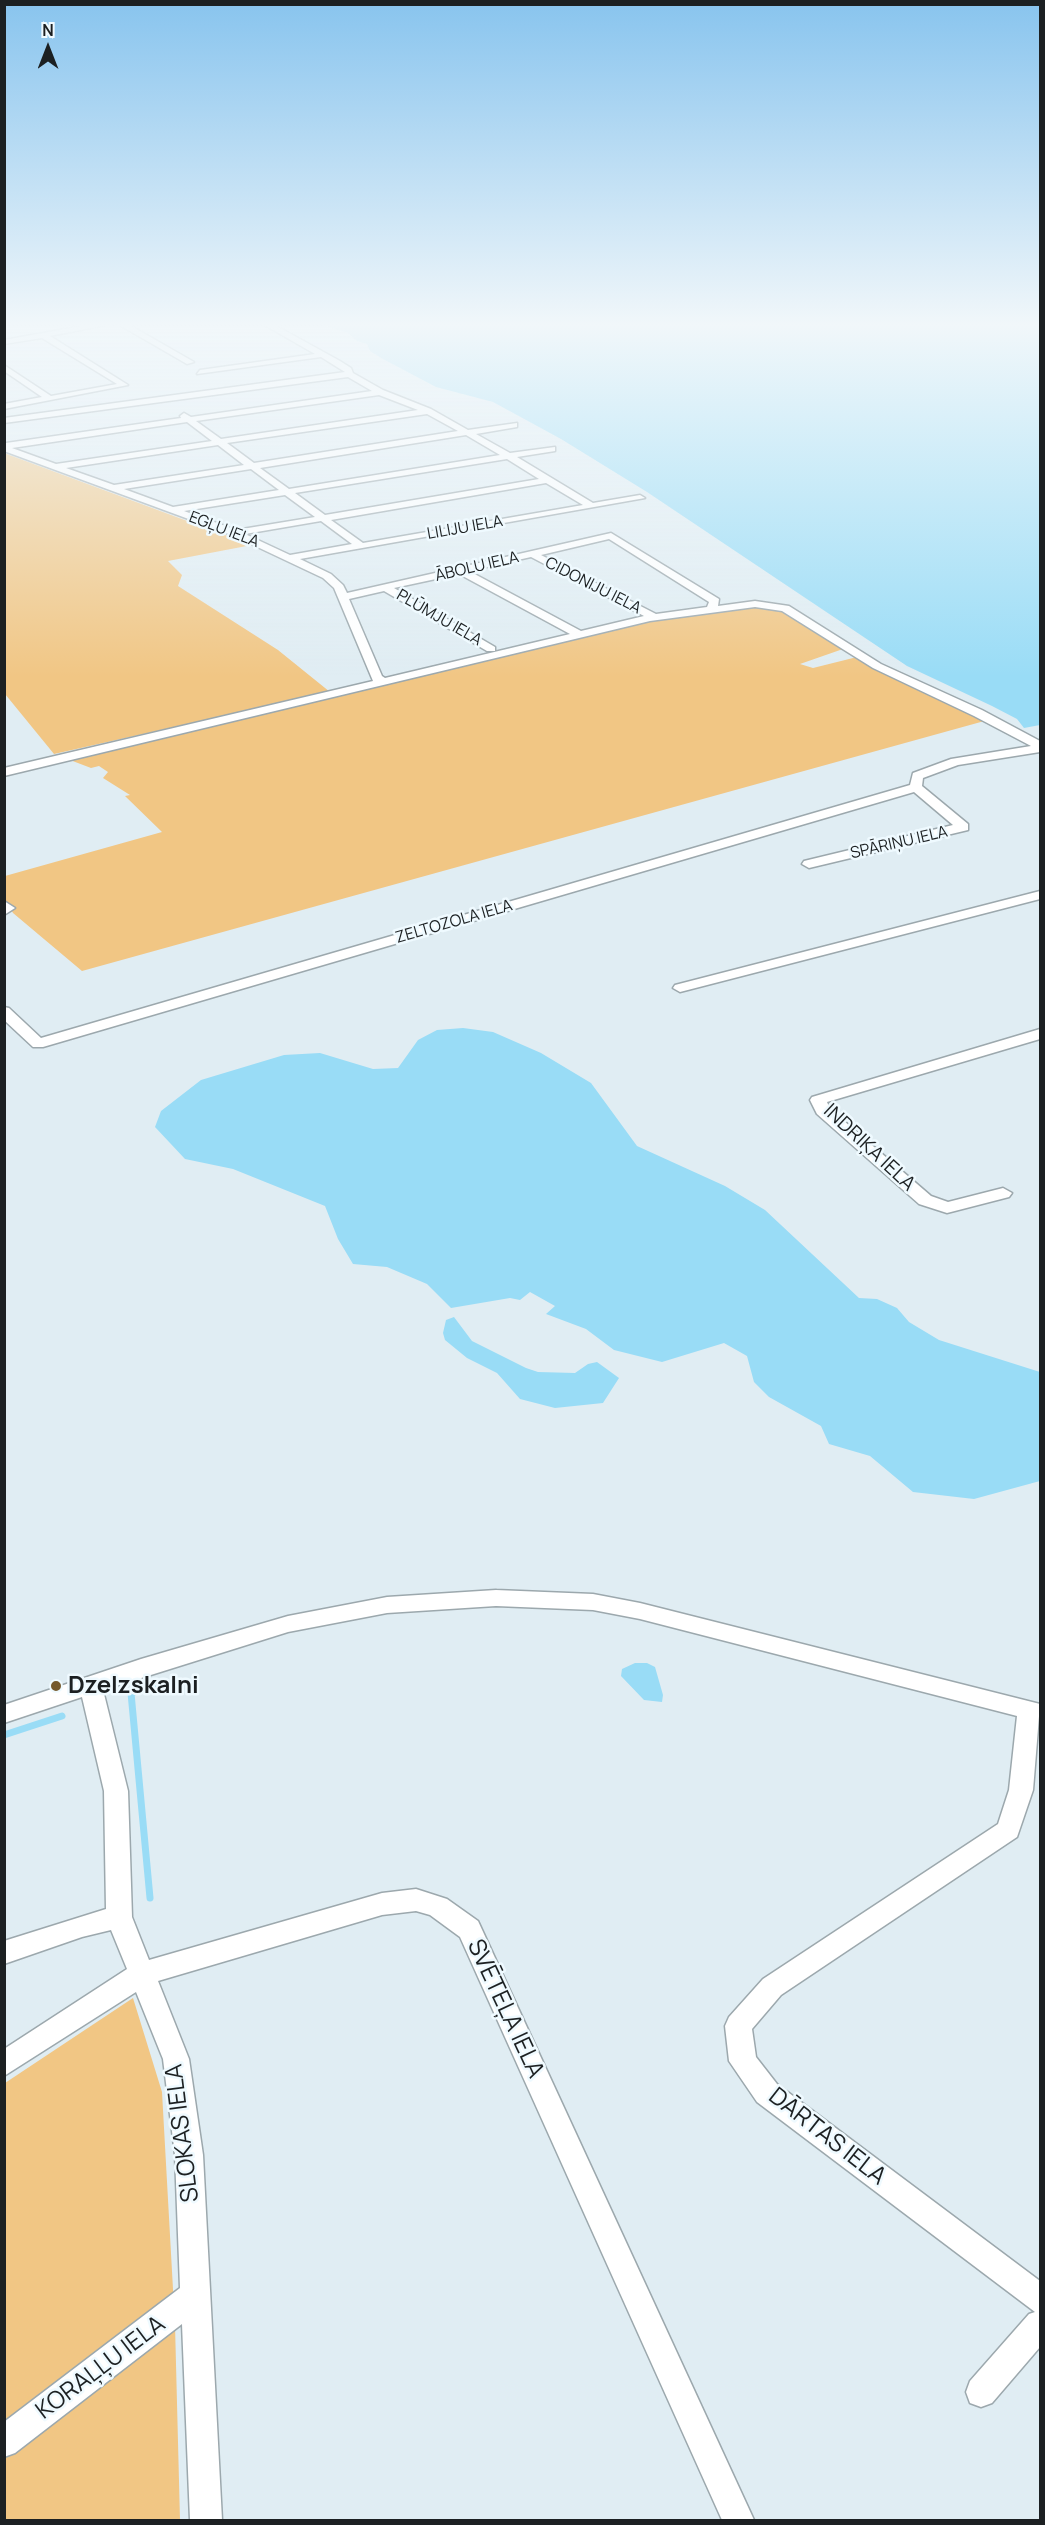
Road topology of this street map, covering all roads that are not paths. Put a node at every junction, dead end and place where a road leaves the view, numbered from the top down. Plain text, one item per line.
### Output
1 (46, 441) edge
2 (227, 441) edge
3 (414, 441) edge
4 (479, 441) edge
5 (219, 442) junction
6 (4, 447) edge
7 (552, 449) dead end
8 (508, 456) junction
9 (56, 466) junction
10 (252, 466) junction
11 (548, 480) junction
12 (112, 488) junction
13 (286, 492) junction
14 (639, 498) dead end
15 (591, 506) junction
16 (171, 510) junction
17 (322, 518) junction
18 (235, 533) junction
19 (361, 546) junction
20 (532, 554) junction
21 (290, 558) junction
22 (461, 571) junction
23 (386, 588) junction
24 (343, 597) junction
25 (711, 609) junction
26 (654, 617) junction
27 (580, 635) junction
28 (491, 649) dead end
29 (382, 681) junction
30 (1041, 747) edge
31 (4, 772) edge
32 (916, 786) junction
33 (809, 864) dead end
34 (1041, 895) edge
35 (4, 905) edge
36 (4, 911) edge
37 (680, 988) dead end
38 (4, 1011) edge
39 (1041, 1034) edge
40 (1003, 1193) dead end
41 (91, 1686) junction
42 (1035, 1711) edge
43 (4, 1714) edge
44 (119, 1917) junction
45 (4, 1953) edge
46 (141, 1974) junction
47 (4, 2064) edge
48 (197, 2294) junction
49 (1041, 2299) edge
50 (1041, 2325) edge
51 (981, 2392) dead end
52 (4, 2442) edge
53 (206, 2520) edge
54 (738, 2520) edge

1 - 6 street
2 - 5 street
3 - 10 street
4 - 8 street
5 - 9 street
5 - 10 street
6 - 9 street, EGĻU IELA
7 - 8 street
8 - 11 street
8 - 13 street
9 - 12 street, EGĻU IELA
10 - 12 street
10 - 13 street
11 - 15 street
11 - 17 street
12 - 16 street, EGĻU IELA
13 - 16 street
13 - 17 street
14 - 15 street, LILIJU IELA
15 - 19 street, LILIJU IELA
16 - 18 street, EGĻU IELA
17 - 18 street
17 - 19 street
18 - 21 street, EGĻU IELA
19 - 21 street, LILIJU IELA
20 - 22 street, ĀBOLU IELA
20 - 25 street, ĀBOLU IELA
20 - 26 street, CIDONIJU IELA
21 - 24 street, EGĻU IELA
22 - 23 street, ĀBOLU IELA
22 - 27 street
23 - 24 street, ĀBOLU IELA
23 - 28 street, PLŪMJU IELA
24 - 29 street, EGĻU IELA
25 - 26 street
25 - 30 street
26 - 27 street
27 - 29 street
29 - 31 street
30 - 32 street
32 - 33 street, SPĀRIŅU IELA
32 - 38 street, ZELTOZOLA IELA
34 - 37 street
35 - 36 street
39 - 40 street, INDRIĶA IELA
41 - 42 street
41 - 43 street
41 - 44 street, SLOKAS IELA
42 - 49 street, DĀRTAS IELA
44 - 45 street
44 - 46 street, SLOKAS IELA
46 - 47 street, SVĒTEĻA IELA
46 - 48 street, SLOKAS IELA
46 - 54 street, SVĒTEĻA IELA
48 - 52 street, KORAĻĻU IELA
48 - 53 street, SLOKAS IELA
50 - 51 street

